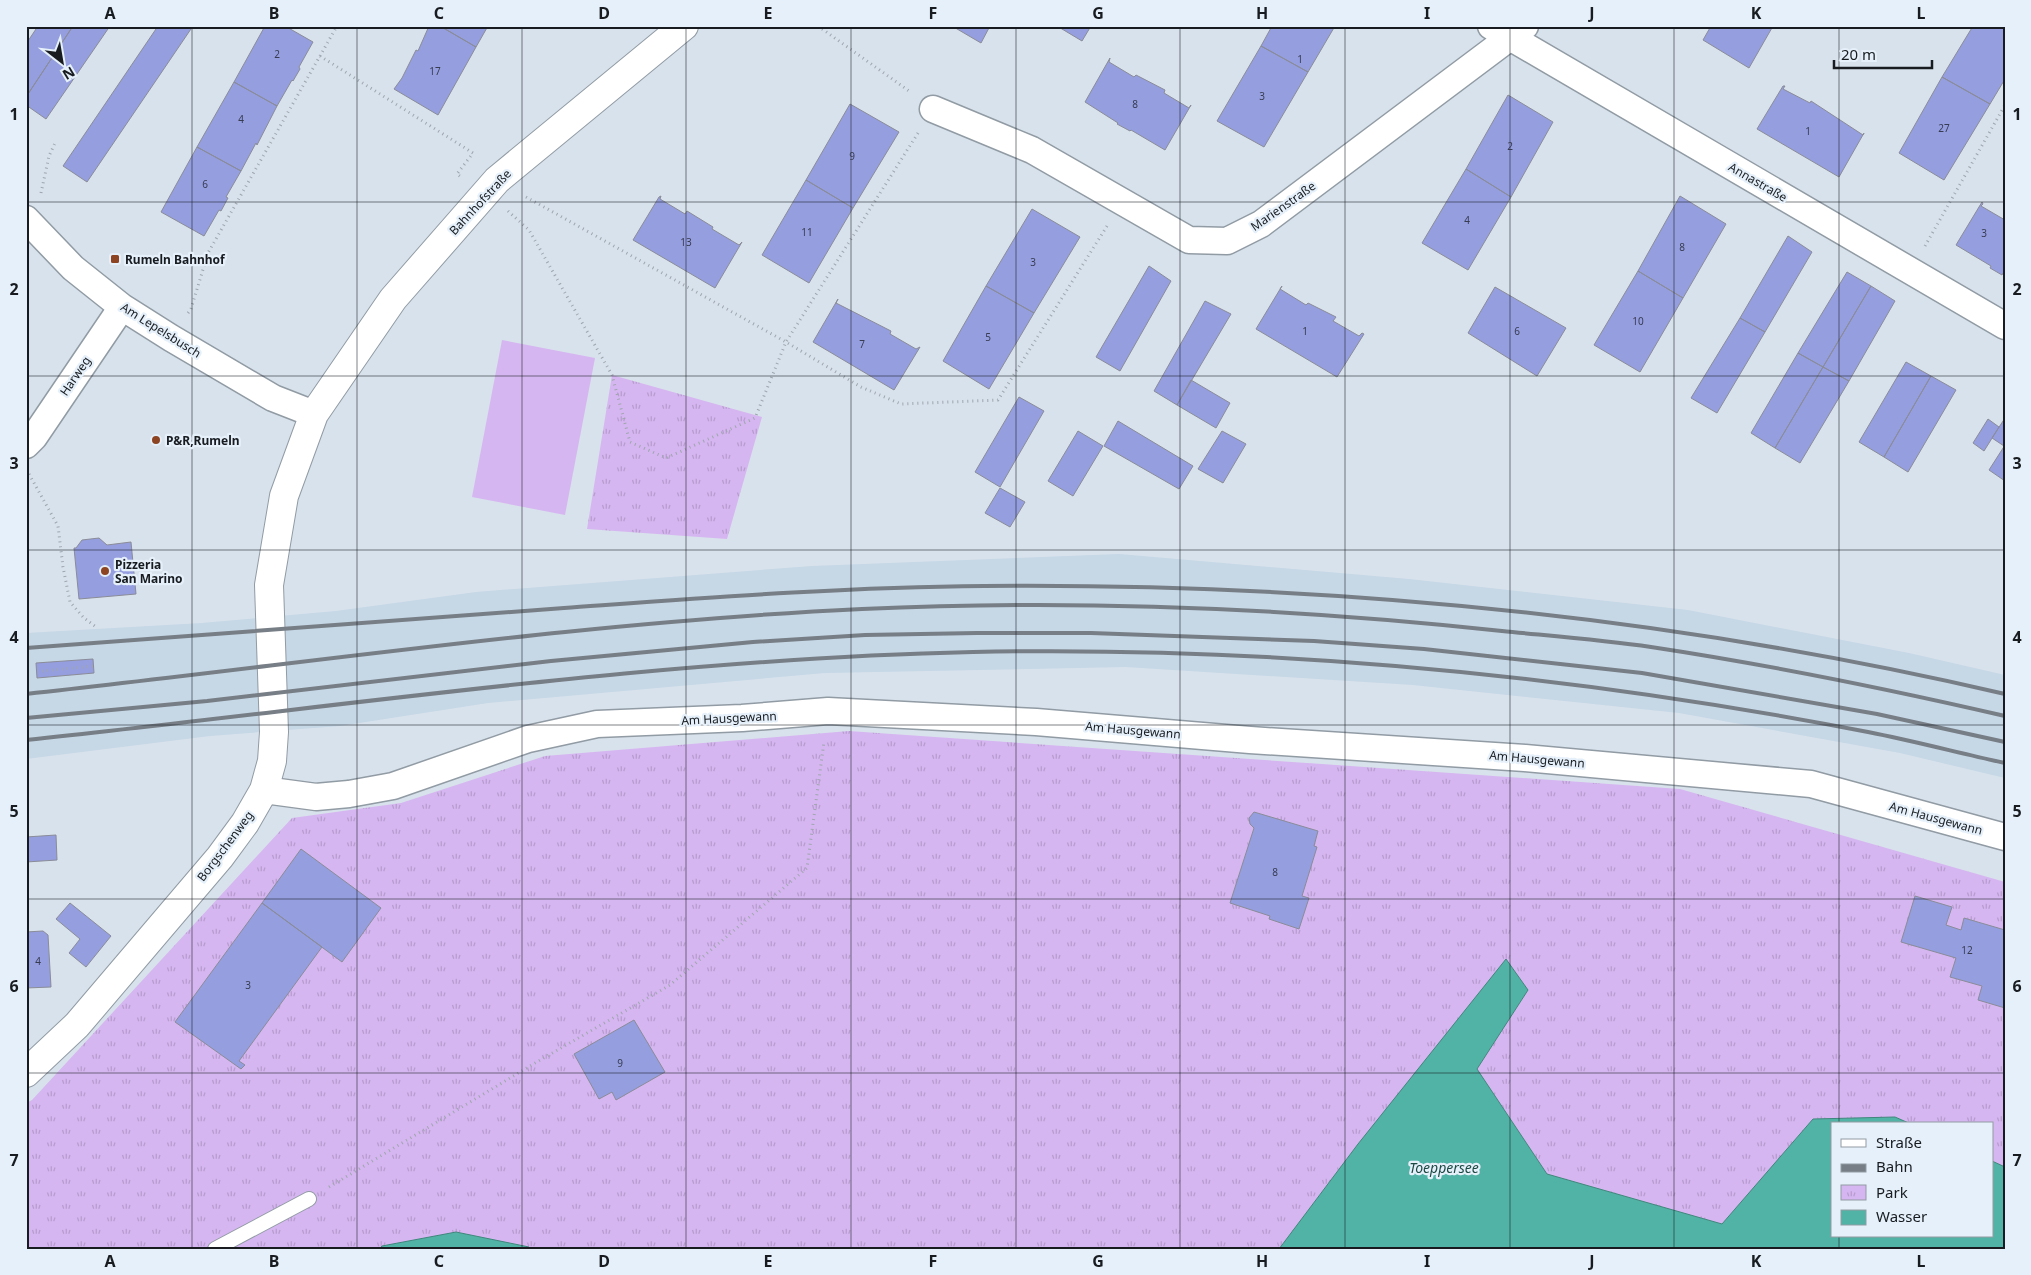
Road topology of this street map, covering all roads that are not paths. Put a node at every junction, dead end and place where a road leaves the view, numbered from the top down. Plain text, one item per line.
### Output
1 (684, 26) edge
2 (1509, 30) edge
3 (933, 109) road end
4 (26, 219) edge
5 (122, 307) junction
6 (2005, 326) edge
7 (314, 414) junction
8 (26, 445) edge
9 (264, 790) junction
10 (2005, 837) edge
11 (26, 1073) edge
12 (308, 1199) road end
13 (215, 1249) edge

1 - 7 main road, Bahnhofstraße
2 - 3 street, Marienstraße
2 - 6 street, Annastraße
4 - 5 street, Am Lepelsbusch
5 - 7 street, Am Lepelsbusch
5 - 8 street, Harweg
7 - 9 main road, Borgschenweg
9 - 10 street, Am Hausgewann
9 - 11 main road, Borgschenweg
12 - 13 lane

